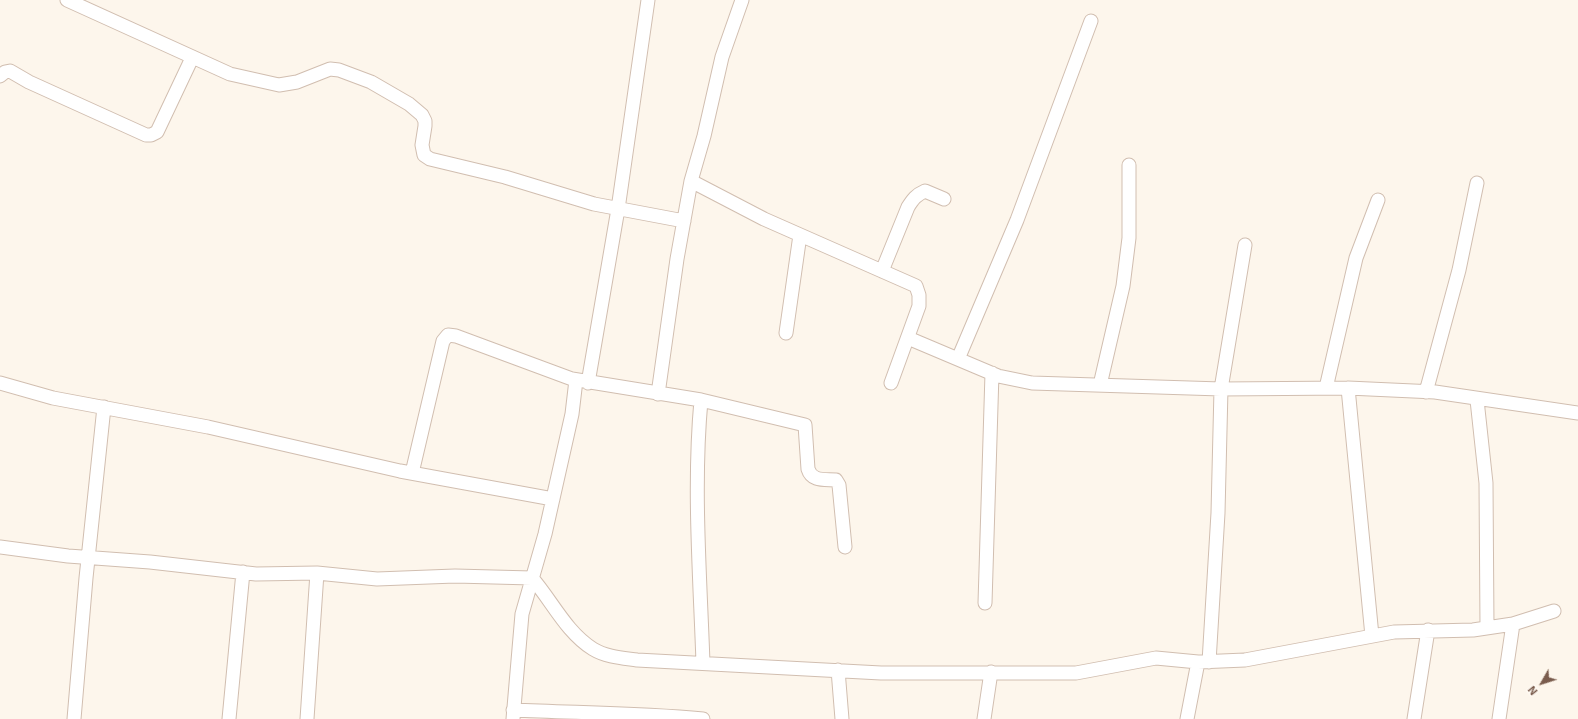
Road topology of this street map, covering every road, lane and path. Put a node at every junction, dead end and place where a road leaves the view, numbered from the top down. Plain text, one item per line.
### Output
1 (67, 0) edge
2 (648, 0) edge
3 (742, 0) edge
4 (1091, 21) dead end
5 (192, 58) junction
6 (0, 76) edge
7 (1129, 165) dead end
8 (691, 181) junction
9 (1478, 183) dead end
10 (944, 199) dead end
11 (1378, 200) dead end
12 (618, 209) junction
13 (684, 221) junction
14 (800, 235) junction
15 (1245, 245) dead end
16 (882, 271) junction
17 (786, 333) dead end
18 (908, 338) junction
19 (958, 359) junction
20 (992, 373) junction
21 (582, 381) junction
22 (0, 383) edge
23 (891, 383) dead end
24 (1100, 385) junction
25 (1326, 388) junction
26 (1348, 388) junction
27 (1221, 389) junction
28 (1426, 392) junction
29 (658, 394) junction
30 (701, 400) junction
31 (1477, 400) junction
32 (104, 407) junction
33 (1578, 413) edge
34 (412, 473) junction
35 (553, 499) junction
36 (845, 546) dead end
37 (0, 547) edge
38 (88, 558) junction
39 (243, 572) junction
40 (317, 573) junction
41 (532, 578) junction
42 (985, 603) dead end
43 (1554, 611) dead end
44 (1513, 624) junction
45 (1487, 627) junction
46 (1428, 630) junction
47 (1372, 636) junction
48 (1203, 662) junction
49 (703, 663) junction
50 (838, 670) junction
51 (991, 672) junction
52 (513, 714) edge
53 (74, 719) edge
54 (229, 719) edge
55 (307, 719) edge
56 (703, 719) edge
57 (842, 719) edge
58 (984, 719) edge
59 (1187, 719) edge
60 (1414, 719) edge
61 (1499, 719) edge

1 - 5 street
2 - 12 street
3 - 8 street
4 - 19 street
5 - 6 street
5 - 12 street
7 - 24 street
8 - 13 street
8 - 14 street
9 - 28 street
10 - 16 street
11 - 25 street
12 - 13 street
12 - 21 street
13 - 29 street
14 - 16 street
14 - 17 street
15 - 27 street
16 - 18 street
18 - 19 street
18 - 23 street
19 - 20 street
20 - 24 street
20 - 42 street
21 - 29 street
21 - 34 street
21 - 35 street
22 - 32 street
24 - 27 street
25 - 26 street
25 - 27 street
26 - 28 street
26 - 47 street
27 - 48 street
28 - 31 street
29 - 30 street
30 - 36 street
30 - 49 street
31 - 33 street
31 - 45 street
32 - 34 street
32 - 38 street
34 - 35 street
35 - 41 street
37 - 38 street
38 - 39 street
38 - 53 street
39 - 40 street
39 - 54 street
40 - 41 street
40 - 55 street
41 - 49 street
41 - 52 street
43 - 44 street
44 - 45 street
44 - 61 street
45 - 46 street
46 - 47 street
46 - 60 street
47 - 48 street
48 - 51 street
48 - 59 street
49 - 50 street
50 - 51 street
50 - 57 street
51 - 58 street
52 - 56 street

